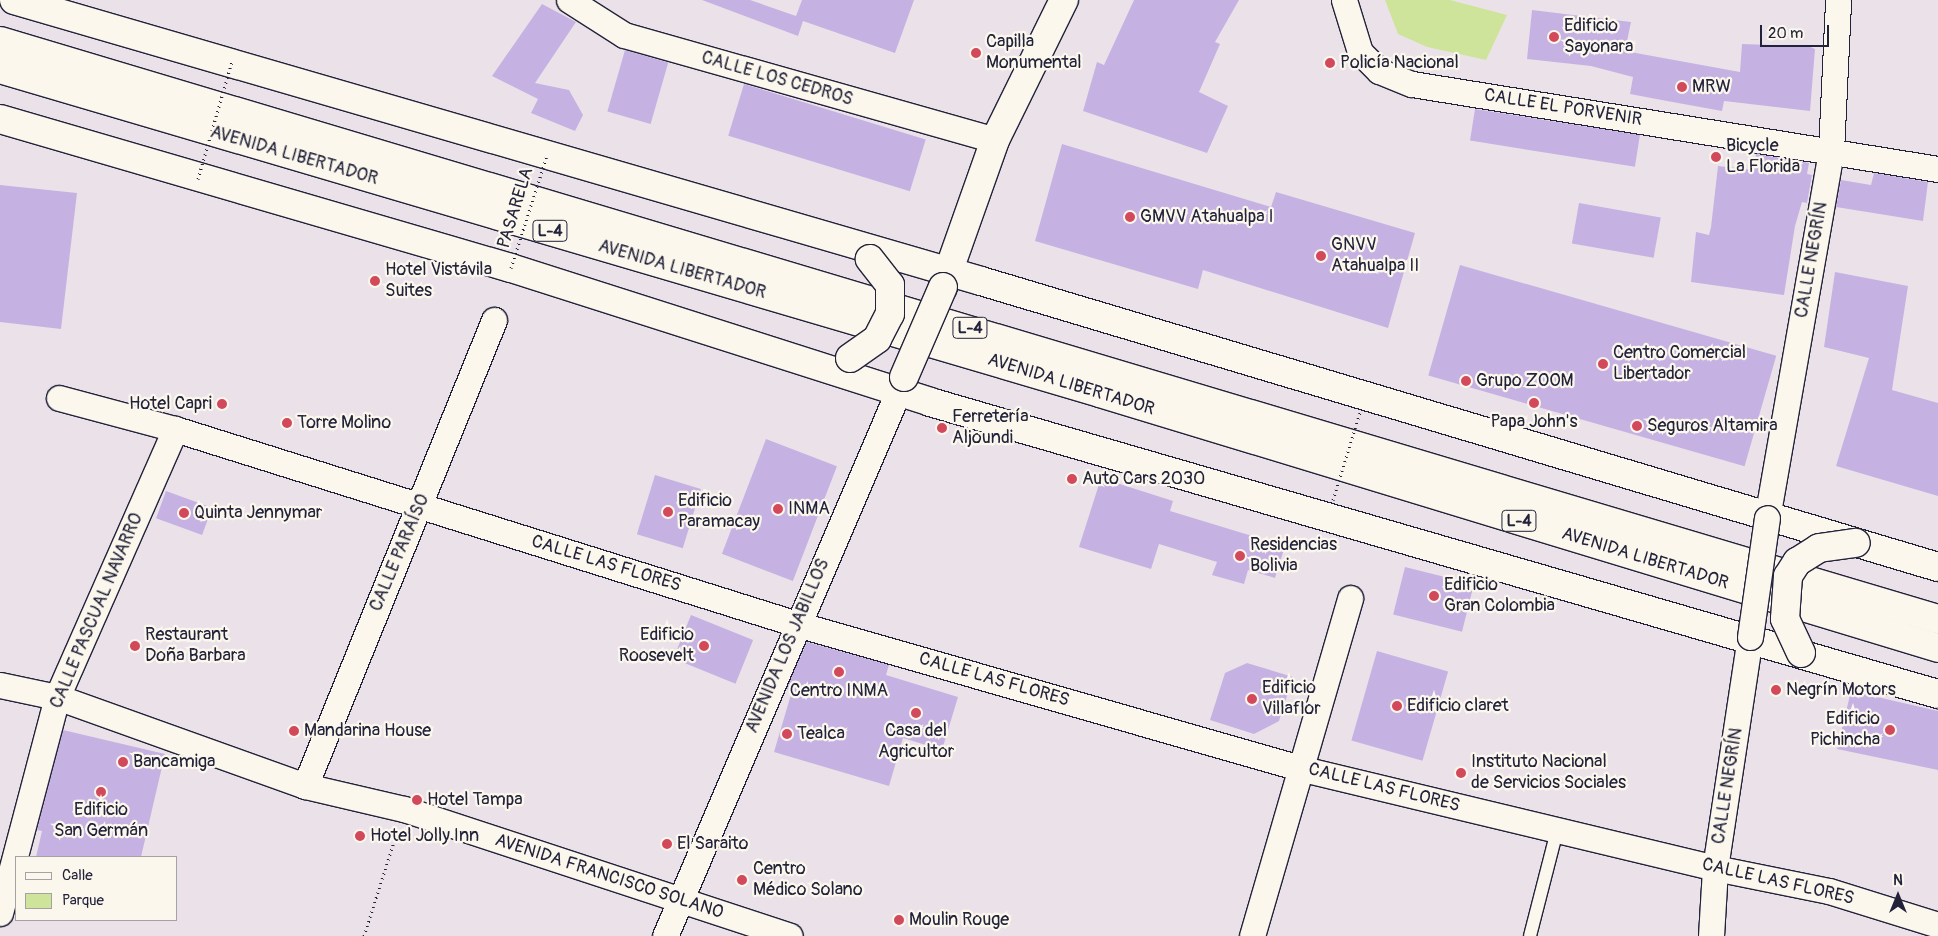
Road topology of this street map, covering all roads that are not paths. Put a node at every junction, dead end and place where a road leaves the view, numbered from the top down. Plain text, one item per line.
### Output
1 (14, 0) edge
2 (569, 0) edge
3 (1064, 0) edge
4 (1344, 0) edge
5 (1838, 0) edge
6 (50, 7) edge
7 (0, 41) edge
8 (0, 69) edge
9 (0, 118) edge
10 (995, 140) junction
11 (1831, 150) junction
12 (1938, 169) edge
13 (846, 243) junction
14 (946, 279) junction
15 (494, 320) dead end
16 (816, 363) junction
17 (901, 384) junction
18 (59, 398) dead end
19 (175, 430) junction
20 (420, 506) junction
21 (1767, 518) junction
22 (1856, 543) junction
23 (1938, 567) edge
24 (1350, 598) dead end
25 (1938, 619) edge
26 (797, 624) junction
27 (1750, 637) junction
28 (1938, 648) edge
29 (1801, 653) junction
30 (0, 685) edge
31 (1938, 694) edge
32 (57, 697) junction
33 (1303, 769) junction
34 (304, 786) junction
35 (1557, 830) junction
36 (1715, 868) junction
37 (679, 901) junction
38 (0, 912) edge
39 (1938, 925) edge
40 (665, 936) edge
41 (790, 936) edge
42 (1252, 936) edge
43 (1530, 936) edge
44 (1711, 936) edge

1 - 6 main road
2 - 10 street, CALLE LOS CEDROS
3 - 10 main road
4 - 11 street, CALLE EL PORVENIR
5 - 11 street, CALLE NEGRÍN
6 - 13 main road
7 - 25 main road, AVENIDA LIBERTADOR / L-4
8 - 28 main road, AVENIDA LIBERTADOR / L-4
9 - 16 main road
10 - 14 main road
11 - 12 street, CALLE EL PORVENIR
11 - 21 street, CALLE NEGRÍN
13 - 14 main road
13 - 16 main road, bridge
14 - 17 main road, bridge
14 - 21 main road
15 - 20 street, CALLE PARAÍSO
16 - 17 main road
17 - 26 street, AVENIDA LOS JABILLOS
17 - 27 main road
18 - 19 street, CALLE LAS FLORES
19 - 20 street, CALLE LAS FLORES
19 - 32 street, CALLE PASCUAL NAVARRO
20 - 26 street, CALLE LAS FLORES
20 - 34 street, CALLE PARAÍSO
21 - 22 main road
21 - 27 street, CALLE NEGRÍN, bridge
22 - 23 main road
22 - 29 main road, bridge
24 - 33 street
26 - 33 street, CALLE LAS FLORES
26 - 37 street, AVENIDA LOS JABILLOS
27 - 29 main road
27 - 36 street, CALLE NEGRÍN
29 - 31 main road
30 - 32 street, AVENIDA FRANCISCO SOLANO
32 - 34 street, AVENIDA FRANCISCO SOLANO
32 - 38 street, CALLE PASCUAL NAVARRO
33 - 35 street, CALLE LAS FLORES
33 - 42 street
34 - 37 street, AVENIDA FRANCISCO SOLANO
35 - 36 street, CALLE LAS FLORES
35 - 43 lane
36 - 39 street, CALLE LAS FLORES
36 - 44 street, CALLE NEGRÍN
37 - 40 street, AVENIDA LOS JABILLOS
37 - 41 street, AVENIDA FRANCISCO SOLANO

